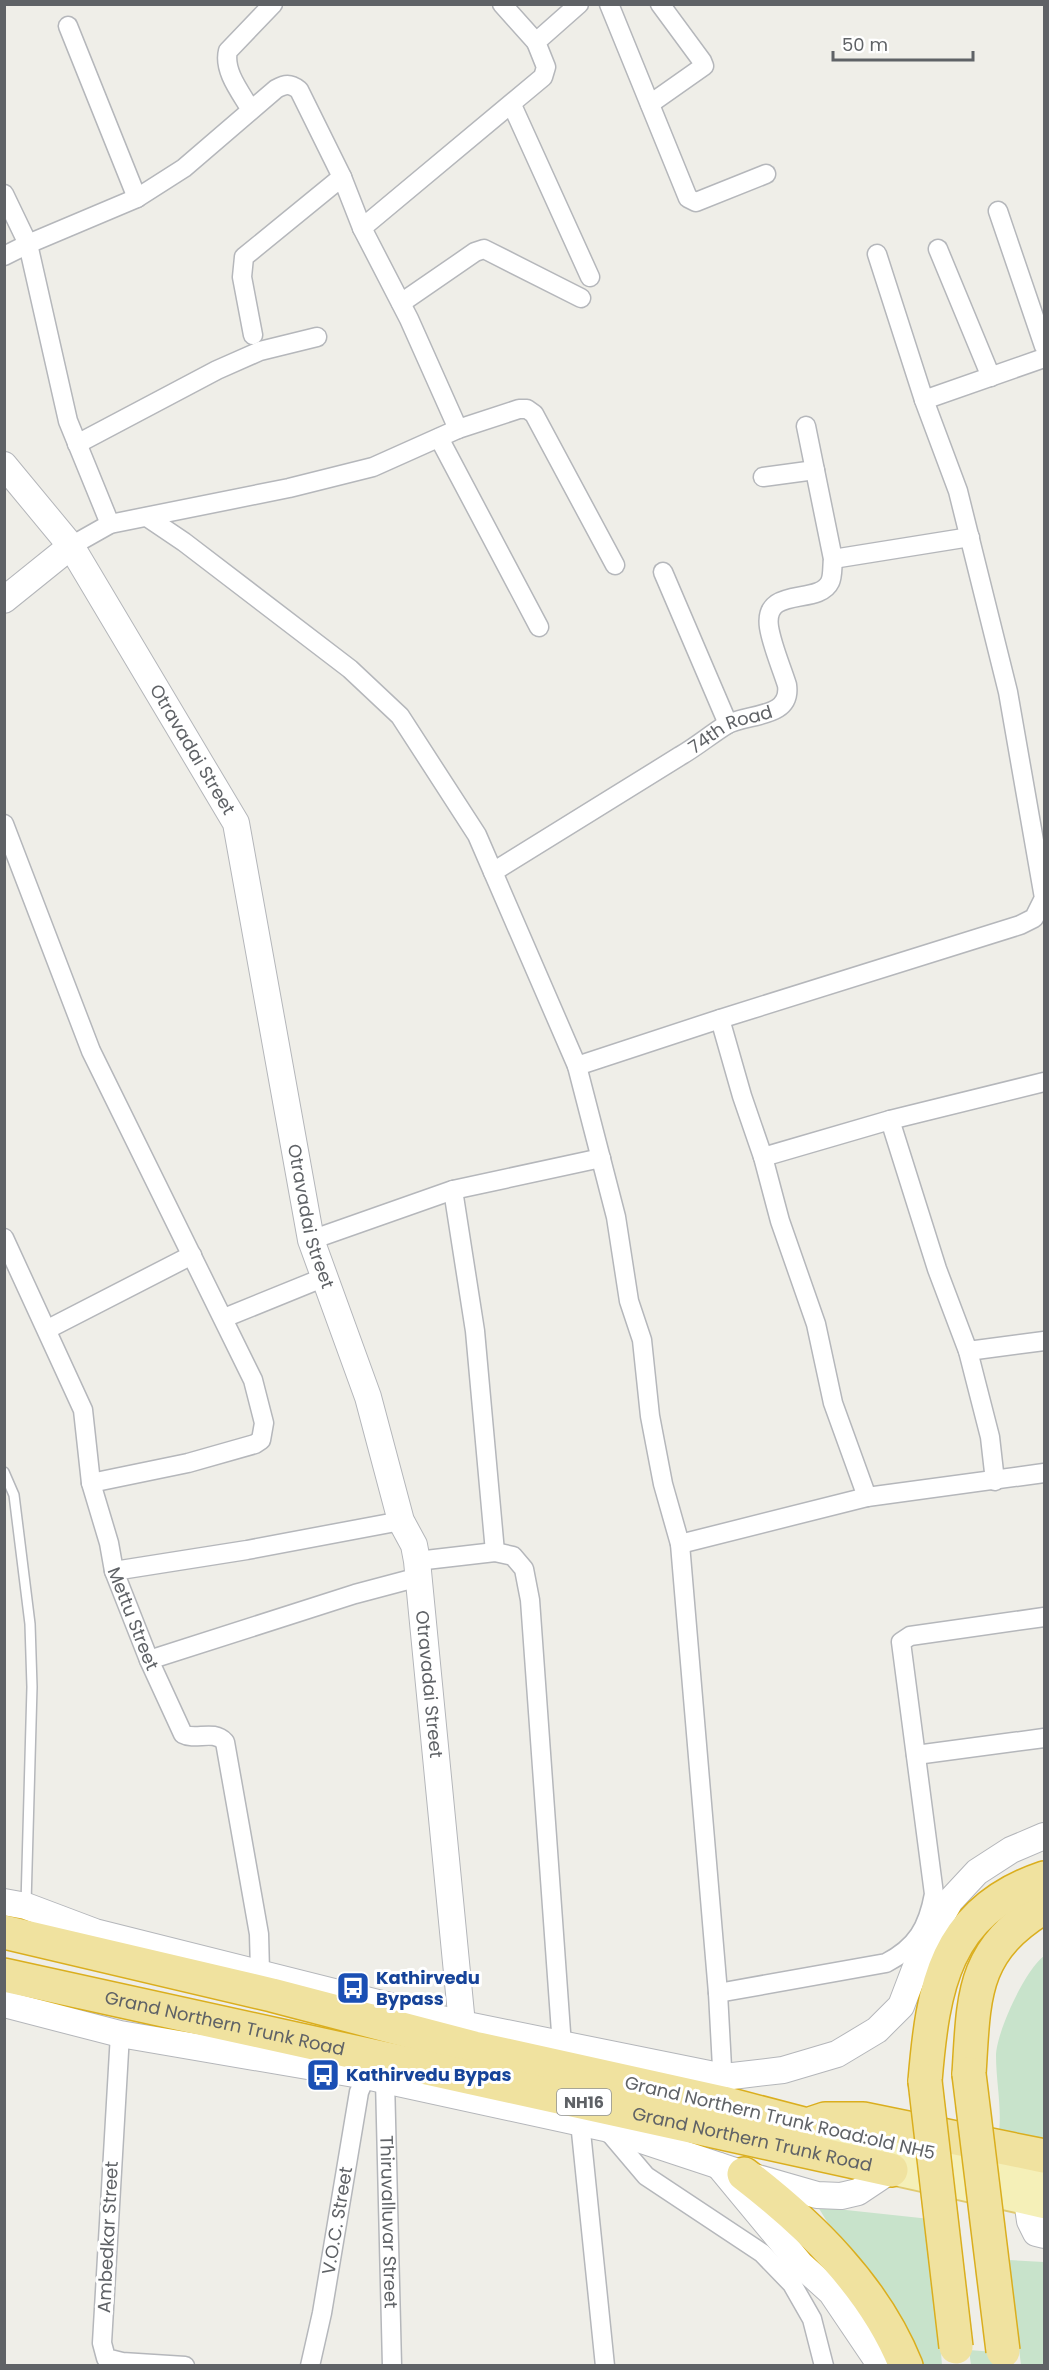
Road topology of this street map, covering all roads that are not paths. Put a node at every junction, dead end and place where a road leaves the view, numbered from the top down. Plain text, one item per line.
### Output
1 (273, 4) edge
2 (502, 4) edge
3 (579, 4) edge
4 (609, 4) edge
5 (660, 4) edge
6 (68, 26) dead end
7 (536, 42) junction
8 (650, 104) junction
9 (512, 105) junction
10 (251, 110) junction
11 (766, 174) dead end
12 (342, 177) junction
13 (4, 194) edge
14 (137, 198) junction
15 (998, 211) dead end
16 (362, 228) junction
17 (28, 244) junction
18 (938, 249) dead end
19 (876, 254) dead end
20 (4, 256) edge
21 (590, 277) dead end
22 (581, 298) dead end
23 (401, 303) junction
24 (253, 335) dead end
25 (316, 337) dead end
26 (1044, 346) edge
27 (1044, 358) edge
28 (991, 377) junction
29 (924, 400) junction
30 (806, 426) dead end
31 (458, 429) junction
32 (439, 438) junction
33 (77, 444) junction
34 (4, 465) edge
35 (815, 470) junction
36 (763, 477) dead end
37 (147, 518) junction
38 (110, 524) junction
39 (970, 537) junction
40 (71, 546) junction
41 (833, 559) junction
42 (615, 565) dead end
43 (663, 572) dead end
44 (4, 600) edge
45 (539, 627) dead end
46 (728, 724) junction
47 (4, 824) edge
48 (493, 872) junction
49 (720, 1019) junction
50 (578, 1066) junction
51 (1044, 1082) edge
52 (890, 1120) junction
53 (763, 1157) junction
54 (601, 1158) junction
55 (453, 1190) junction
56 (4, 1238) edge
57 (311, 1240) junction
58 (192, 1254) junction
59 (325, 1277) junction
60 (224, 1318) junction
61 (48, 1329) junction
62 (1044, 1341) edge
63 (968, 1351) junction
64 (4, 1472) edge
65 (1044, 1473) edge
66 (995, 1481) junction
67 (91, 1483) junction
68 (867, 1497) junction
69 (401, 1521) junction
70 (680, 1544) junction
71 (495, 1552) junction
72 (418, 1569) junction
73 (114, 1571) junction
74 (1044, 1617) edge
75 (149, 1660) junction
76 (1044, 1738) edge
77 (916, 1755) junction
78 (1044, 1836) edge
79 (1044, 1878) edge
80 (15, 1904) edge
81 (1044, 1907) edge
82 (4, 1932) edge
83 (4, 1975) edge
84 (266, 1983) junction
85 (718, 1993) junction
86 (4, 2004) edge
87 (462, 2024) junction
88 (120, 2034) junction
89 (562, 2046) junction
90 (375, 2078) junction
91 (723, 2090) junction
92 (580, 2122) junction
93 (807, 2125) junction
94 (605, 2128) junction
95 (1044, 2156) edge
96 (731, 2170) junction
97 (891, 2170) junction
98 (1039, 2195) edge
99 (1044, 2235) edge
100 (957, 2356) edge
101 (1004, 2358) edge
102 (185, 2366) edge
103 (310, 2366) edge
104 (392, 2366) edge
105 (605, 2366) edge
106 (824, 2366) edge
107 (881, 2366) edge
108 (906, 2366) edge

1 - 10 street
2 - 7 street
3 - 7 street
4 - 8 street
5 - 8 street
6 - 14 street
7 - 9 street
8 - 11 street
9 - 16 street
9 - 21 street
10 - 12 street
10 - 14 street
12 - 16 street
12 - 24 street
13 - 17 street
14 - 17 street
15 - 26 street
16 - 23 street
17 - 20 street
17 - 33 street
18 - 28 street
19 - 29 street
22 - 23 street
23 - 31 street
25 - 33 street
27 - 28 street
28 - 29 street
29 - 39 street
30 - 35 street, 74th Road
31 - 32 street
31 - 42 street
32 - 37 street
32 - 45 street
33 - 38 street
34 - 40 street, Otravadai Street
35 - 36 street
35 - 41 street, 74th Road
37 - 38 street
37 - 48 street
38 - 40 street
39 - 41 street
39 - 49 street
40 - 44 street
40 - 57 street, Otravadai Street
41 - 46 street, 74th Road
43 - 46 street
46 - 48 street, 74th Road
47 - 58 street
48 - 50 street
49 - 50 street
49 - 53 street
50 - 54 street
51 - 52 street
52 - 53 street
52 - 63 street
53 - 68 street
54 - 55 street
54 - 70 street
55 - 57 street
55 - 71 street
56 - 61 street, Mettu Street
57 - 59 street, Otravadai Street
58 - 60 street
58 - 61 street
59 - 60 street
59 - 69 street, Otravadai Street
60 - 67 street
61 - 67 street, Mettu Street
62 - 63 street
63 - 66 street
64 - 80 lane
65 - 66 street
66 - 68 street
67 - 73 street, Mettu Street
68 - 70 street
69 - 72 street, Otravadai Street
69 - 73 street
70 - 85 street
71 - 72 street
71 - 89 street
72 - 75 street
72 - 87 street, Otravadai Street
73 - 75 street, Mettu Street
74 - 77 street
75 - 84 street, Mettu Street
76 - 77 street
77 - 85 street
78 - 91 street
79 - 100 highway, bridge
80 - 84 street
81 - 101 highway, bridge
82 - 84 highway, Grand Northern Trunk Road / NH16
83 - 97 highway, Grand Northern Trunk Road / NH16
84 - 87 street
84 - 91 highway, Grand Northern Trunk Road:old NH5 / NH16
85 - 91 street
86 - 88 street
87 - 89 street
88 - 90 street
88 - 102 street, Ambedkar Street
89 - 91 street
90 - 92 street
90 - 103 street, V.O.C. Street
90 - 104 street, Thiruvalluvar Street
91 - 93 highway, Grand Northern Trunk Road:old NH5 / NH16
92 - 94 street
92 - 105 street
93 - 95 highway
93 - 98 main road, Grand Northern Trunk Road:old NH5 / NH16
94 - 96 street
94 - 106 street
96 - 97 street
96 - 107 street
96 - 108 highway
97 - 98 main road, Grand Northern Trunk Road / NH16
98 - 99 street

